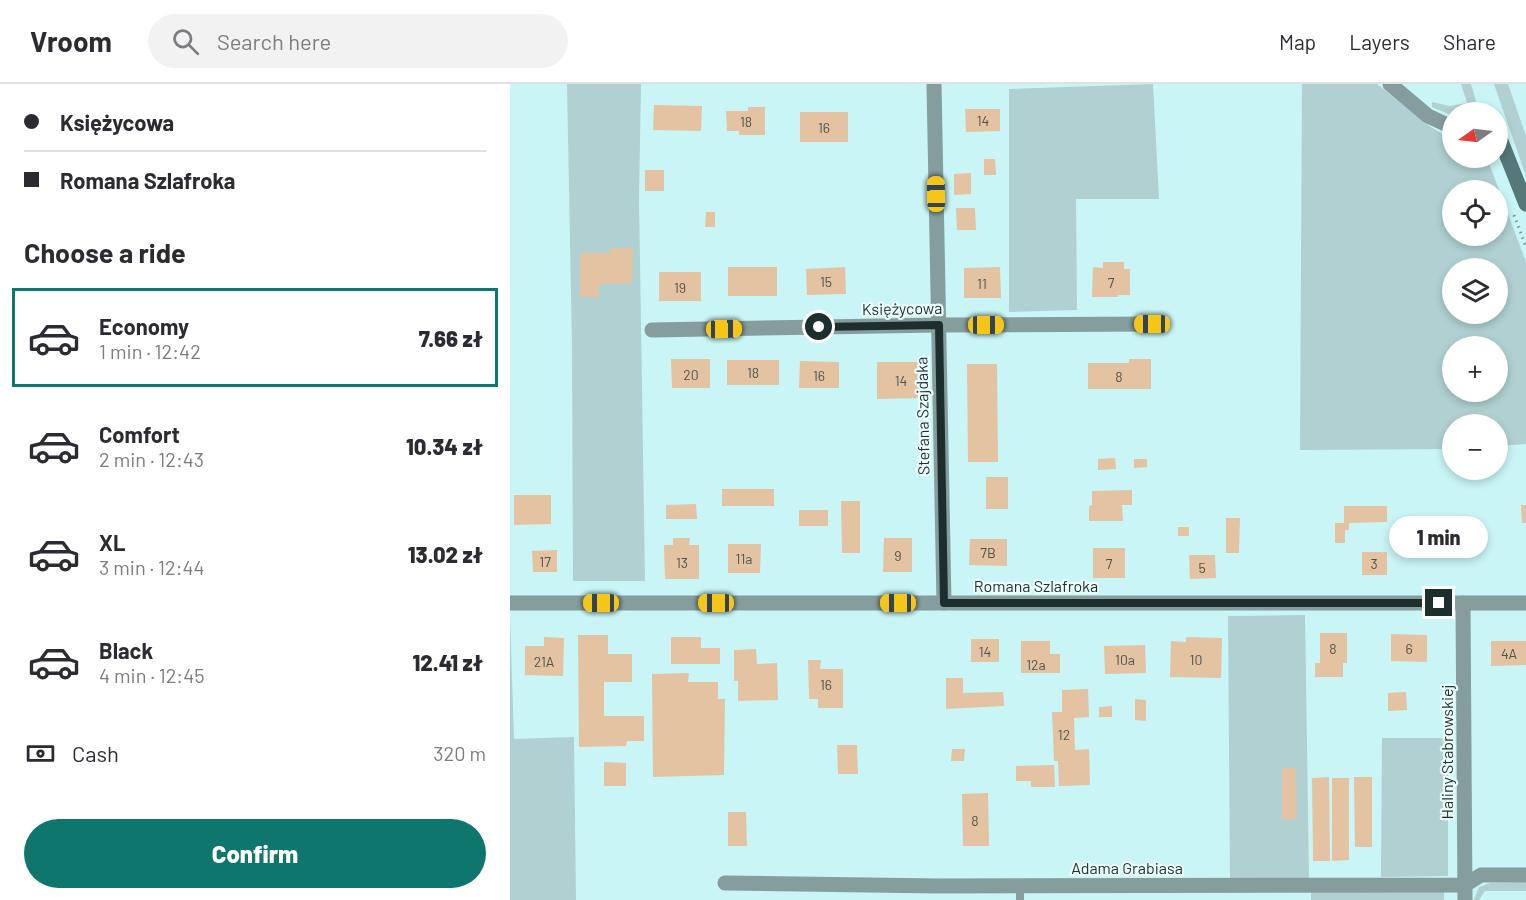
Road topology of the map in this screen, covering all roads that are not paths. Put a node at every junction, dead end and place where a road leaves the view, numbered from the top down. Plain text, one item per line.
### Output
1 (934, 84) edge
2 (1390, 84) edge
3 (1442, 122) edge
4 (1508, 159) edge
5 (1526, 204) edge
6 (1152, 324) dead end
7 (939, 325) junction
8 (652, 330) dead end
9 (510, 603) edge
10 (944, 603) junction
11 (1463, 603) junction
12 (1526, 603) edge
13 (1526, 875) edge
14 (725, 884) dead end
15 (1020, 884) junction
16 (1465, 892) edge
17 (939, 893) edge
18 (1020, 900) edge

1 - 7 street, Stefana Szajdaka
2 - 3 street
4 - 5 street
6 - 7 street, Księżycowa
7 - 8 street, Księżycowa
7 - 10 street, Stefana Szajdaka
9 - 10 street, Romana Szlafroka
10 - 11 street, Romana Szlafroka
11 - 12 street, Romana Szlafroka
11 - 16 street, Haliny Stabrowskiej
13 - 16 street, Adama Grabiasa
14 - 17 street, Adama Grabiasa
15 - 16 street, Adama Grabiasa
15 - 17 street, Adama Grabiasa
15 - 18 lane

